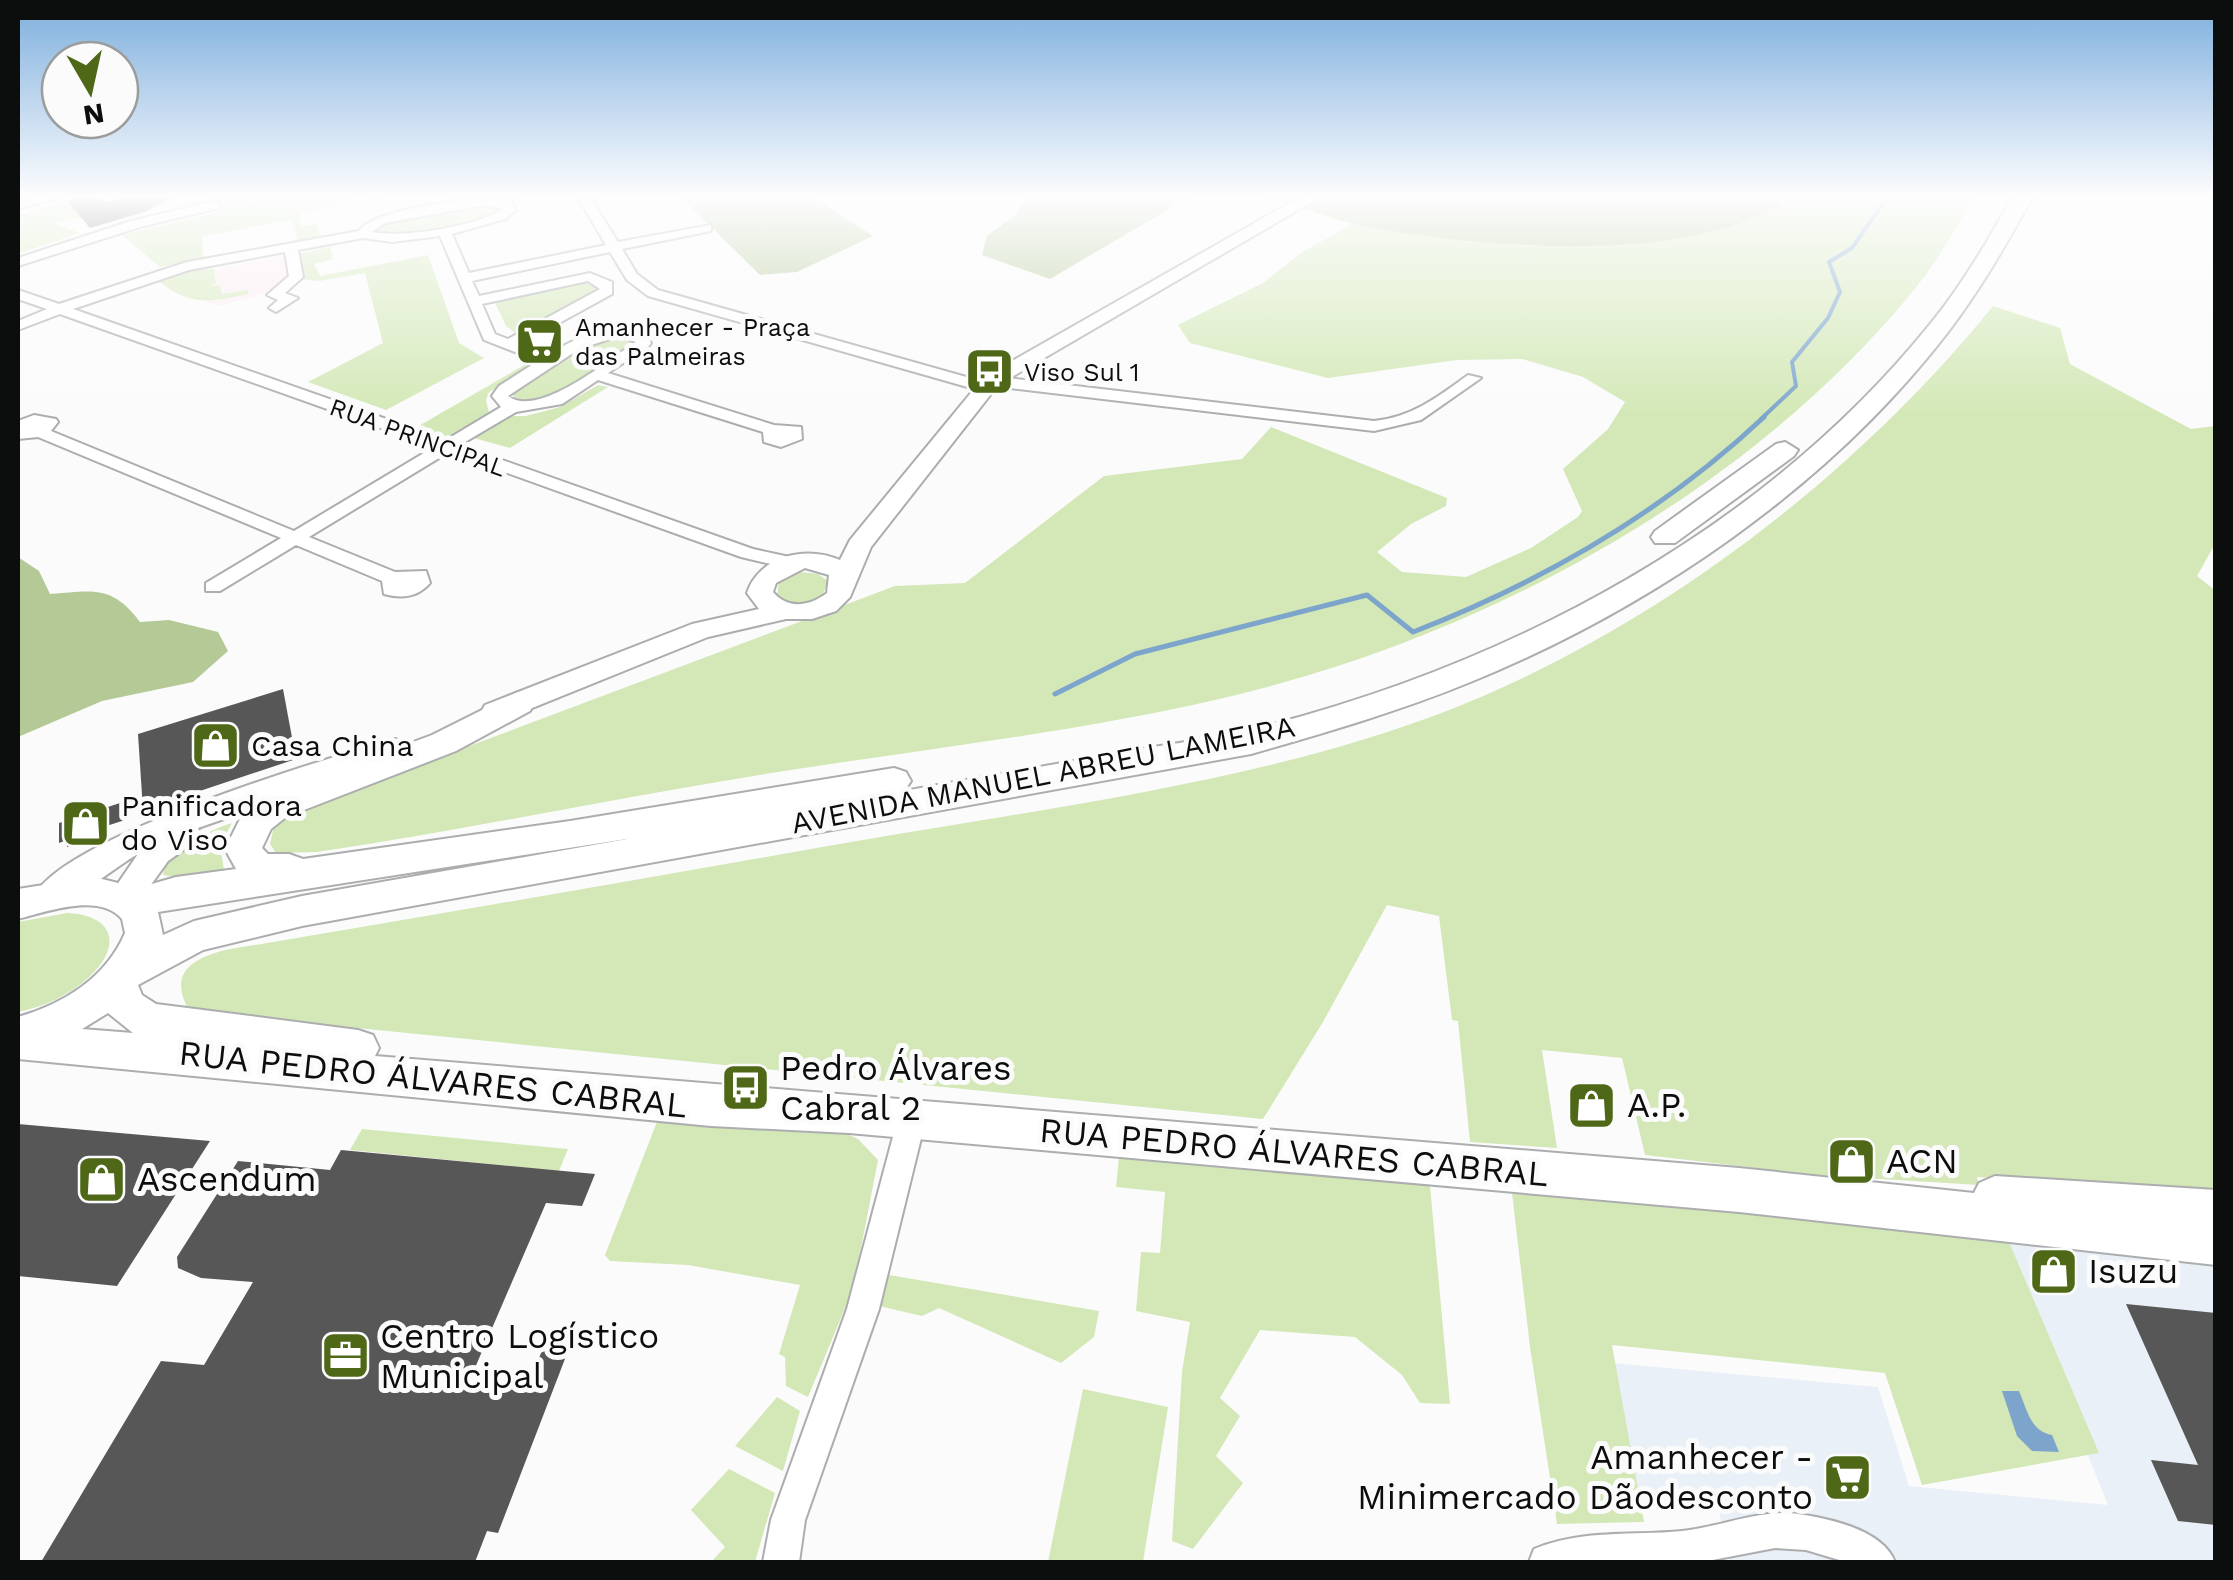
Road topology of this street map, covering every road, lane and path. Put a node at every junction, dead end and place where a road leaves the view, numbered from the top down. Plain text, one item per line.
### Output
1 (176, 270) edge
2 (295, 270) edge
3 (461, 270) edge
4 (504, 270) edge
5 (628, 270) edge
6 (1186, 270) edge
7 (1954, 270) edge
8 (1981, 270) edge
9 (464, 278) junction
10 (18, 294) edge
11 (474, 301) junction
12 (276, 308) dead end
13 (60, 309) junction
14 (18, 326) edge
15 (507, 346) junction
16 (551, 361) junction
17 (598, 375) junction
18 (1473, 378) dead end
19 (988, 384) junction
20 (514, 406) junction
21 (773, 430) dead end
22 (24, 437) edge
23 (444, 447) junction
24 (882, 516) junction
25 (297, 537) junction
26 (748, 554) junction
27 (799, 562) junction
28 (844, 578) junction
29 (394, 579) dead end
30 (763, 582) junction
31 (213, 587) dead end
32 (784, 612) junction
33 (701, 630) junction
34 (518, 703) junction
35 (227, 809) junction
36 (513, 844) junction
37 (34, 900) edge
38 (128, 901) junction
39 (120, 978) junction
40 (18, 1038) edge
41 (850, 1113) junction
42 (912, 1118) junction
43 (1740, 1190) junction
44 (2215, 1220) edge
45 (781, 1562) edge
46 (1546, 1562) edge
47 (1877, 1562) edge

1 - 13 street
2 - 12 street
3 - 9 street
4 - 9 street
5 - 19 street
6 - 19 street
7 - 36 main road, AVENIDA MANUEL ABREU LAMEIRA
8 - 39 main road, AVENIDA MANUEL ABREU LAMEIRA
9 - 11 street
10 - 13 street, RUA PRINCIPAL
11 - 15 street
11 - 15 street
13 - 14 street
13 - 23 street, RUA PRINCIPAL
15 - 16 street
16 - 17 street
16 - 20 street
17 - 20 street
17 - 21 street
18 - 19 street
19 - 24 street
20 - 23 street
22 - 25 street
23 - 25 street
23 - 26 street, RUA PRINCIPAL
24 - 27 street
24 - 28 street
25 - 29 street
25 - 31 street
26 - 27 street, RUA PRINCIPAL
26 - 30 street
27 - 28 street
27 - 30 street
28 - 32 street
30 - 32 street
30 - 33 street
32 - 33 street
33 - 34 street
34 - 35 street
34 - 36 main road
35 - 37 street
35 - 38 street
36 - 38 main road, AVENIDA MANUEL ABREU LAMEIRA
37 - 38 main road
38 - 39 main road
39 - 40 main road, AVENIDA MANUEL ABREU LAMEIRA
39 - 41 main road, RUA PEDRO ÁLVARES CABRAL
40 - 41 main road, RUA PEDRO ÁLVARES CABRAL
41 - 42 main road, RUA PEDRO ÁLVARES CABRAL
42 - 43 main road, RUA PEDRO ÁLVARES CABRAL
42 - 45 street
43 - 44 main road, RUA PEDRO ÁLVARES CABRAL
43 - 44 main road, RUA PEDRO ÁLVARES CABRAL
46 - 47 street

